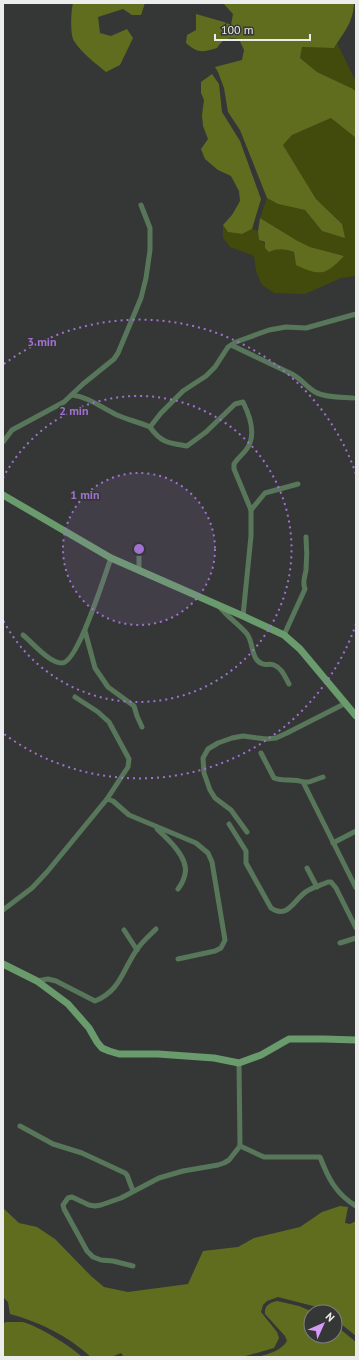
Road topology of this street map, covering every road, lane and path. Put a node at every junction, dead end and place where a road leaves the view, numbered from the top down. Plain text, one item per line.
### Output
1 (141, 205) dead end
2 (356, 314) edge
3 (231, 345) junction
4 (72, 395) junction
5 (353, 398) dead end
6 (150, 427) junction
7 (3, 442) edge
8 (298, 484) dead end
9 (3, 495) edge
10 (251, 510) junction
11 (306, 537) dead end
12 (139, 548) dead end
13 (111, 558) junction
14 (140, 571) junction
15 (218, 605) junction
16 (243, 616) junction
17 (85, 631) junction
18 (23, 634) dead end
19 (284, 635) junction
20 (289, 684) dead end
21 (75, 697) dead end
22 (346, 703) junction
23 (356, 716) edge
24 (142, 727) dead end
25 (261, 753) dead end
26 (323, 777) dead end
27 (303, 782) junction
28 (108, 798) junction
29 (229, 824) dead end
30 (155, 827) junction
31 (356, 831) edge
32 (248, 832) dead end
33 (333, 843) junction
34 (307, 868) dead end
35 (317, 887) junction
36 (356, 888) edge
37 (178, 889) dead end
38 (3, 910) edge
39 (356, 928) edge
40 (156, 929) dead end
41 (124, 930) dead end
42 (356, 938) edge
43 (340, 943) dead end
44 (137, 950) junction
45 (178, 959) dead end
46 (3, 964) edge
47 (37, 981) junction
48 (356, 1040) edge
49 (239, 1063) junction
50 (20, 1126) dead end
51 (240, 1146) junction
52 (133, 1191) junction
53 (356, 1206) edge
54 (133, 1266) dead end

1 - 4 street
2 - 3 street
3 - 5 street
3 - 6 street
4 - 6 street
4 - 7 street
6 - 10 street
8 - 10 street
9 - 13 street
10 - 16 street
11 - 19 street
12 - 14 street
13 - 14 street
13 - 17 street
14 - 15 street
15 - 16 street
15 - 20 street
16 - 19 street
17 - 18 street
17 - 24 street
19 - 22 street
21 - 28 street
22 - 23 street
22 - 32 street
25 - 27 street
26 - 27 street
27 - 33 street
28 - 30 street
28 - 38 street
29 - 35 street
30 - 37 street
30 - 45 street
31 - 33 street
33 - 36 street
34 - 35 street
35 - 39 street
40 - 44 street
41 - 44 street
42 - 43 street
44 - 47 street
46 - 47 street
47 - 49 street
48 - 49 street
49 - 51 street
50 - 52 street
51 - 52 street
51 - 53 street
52 - 54 street

